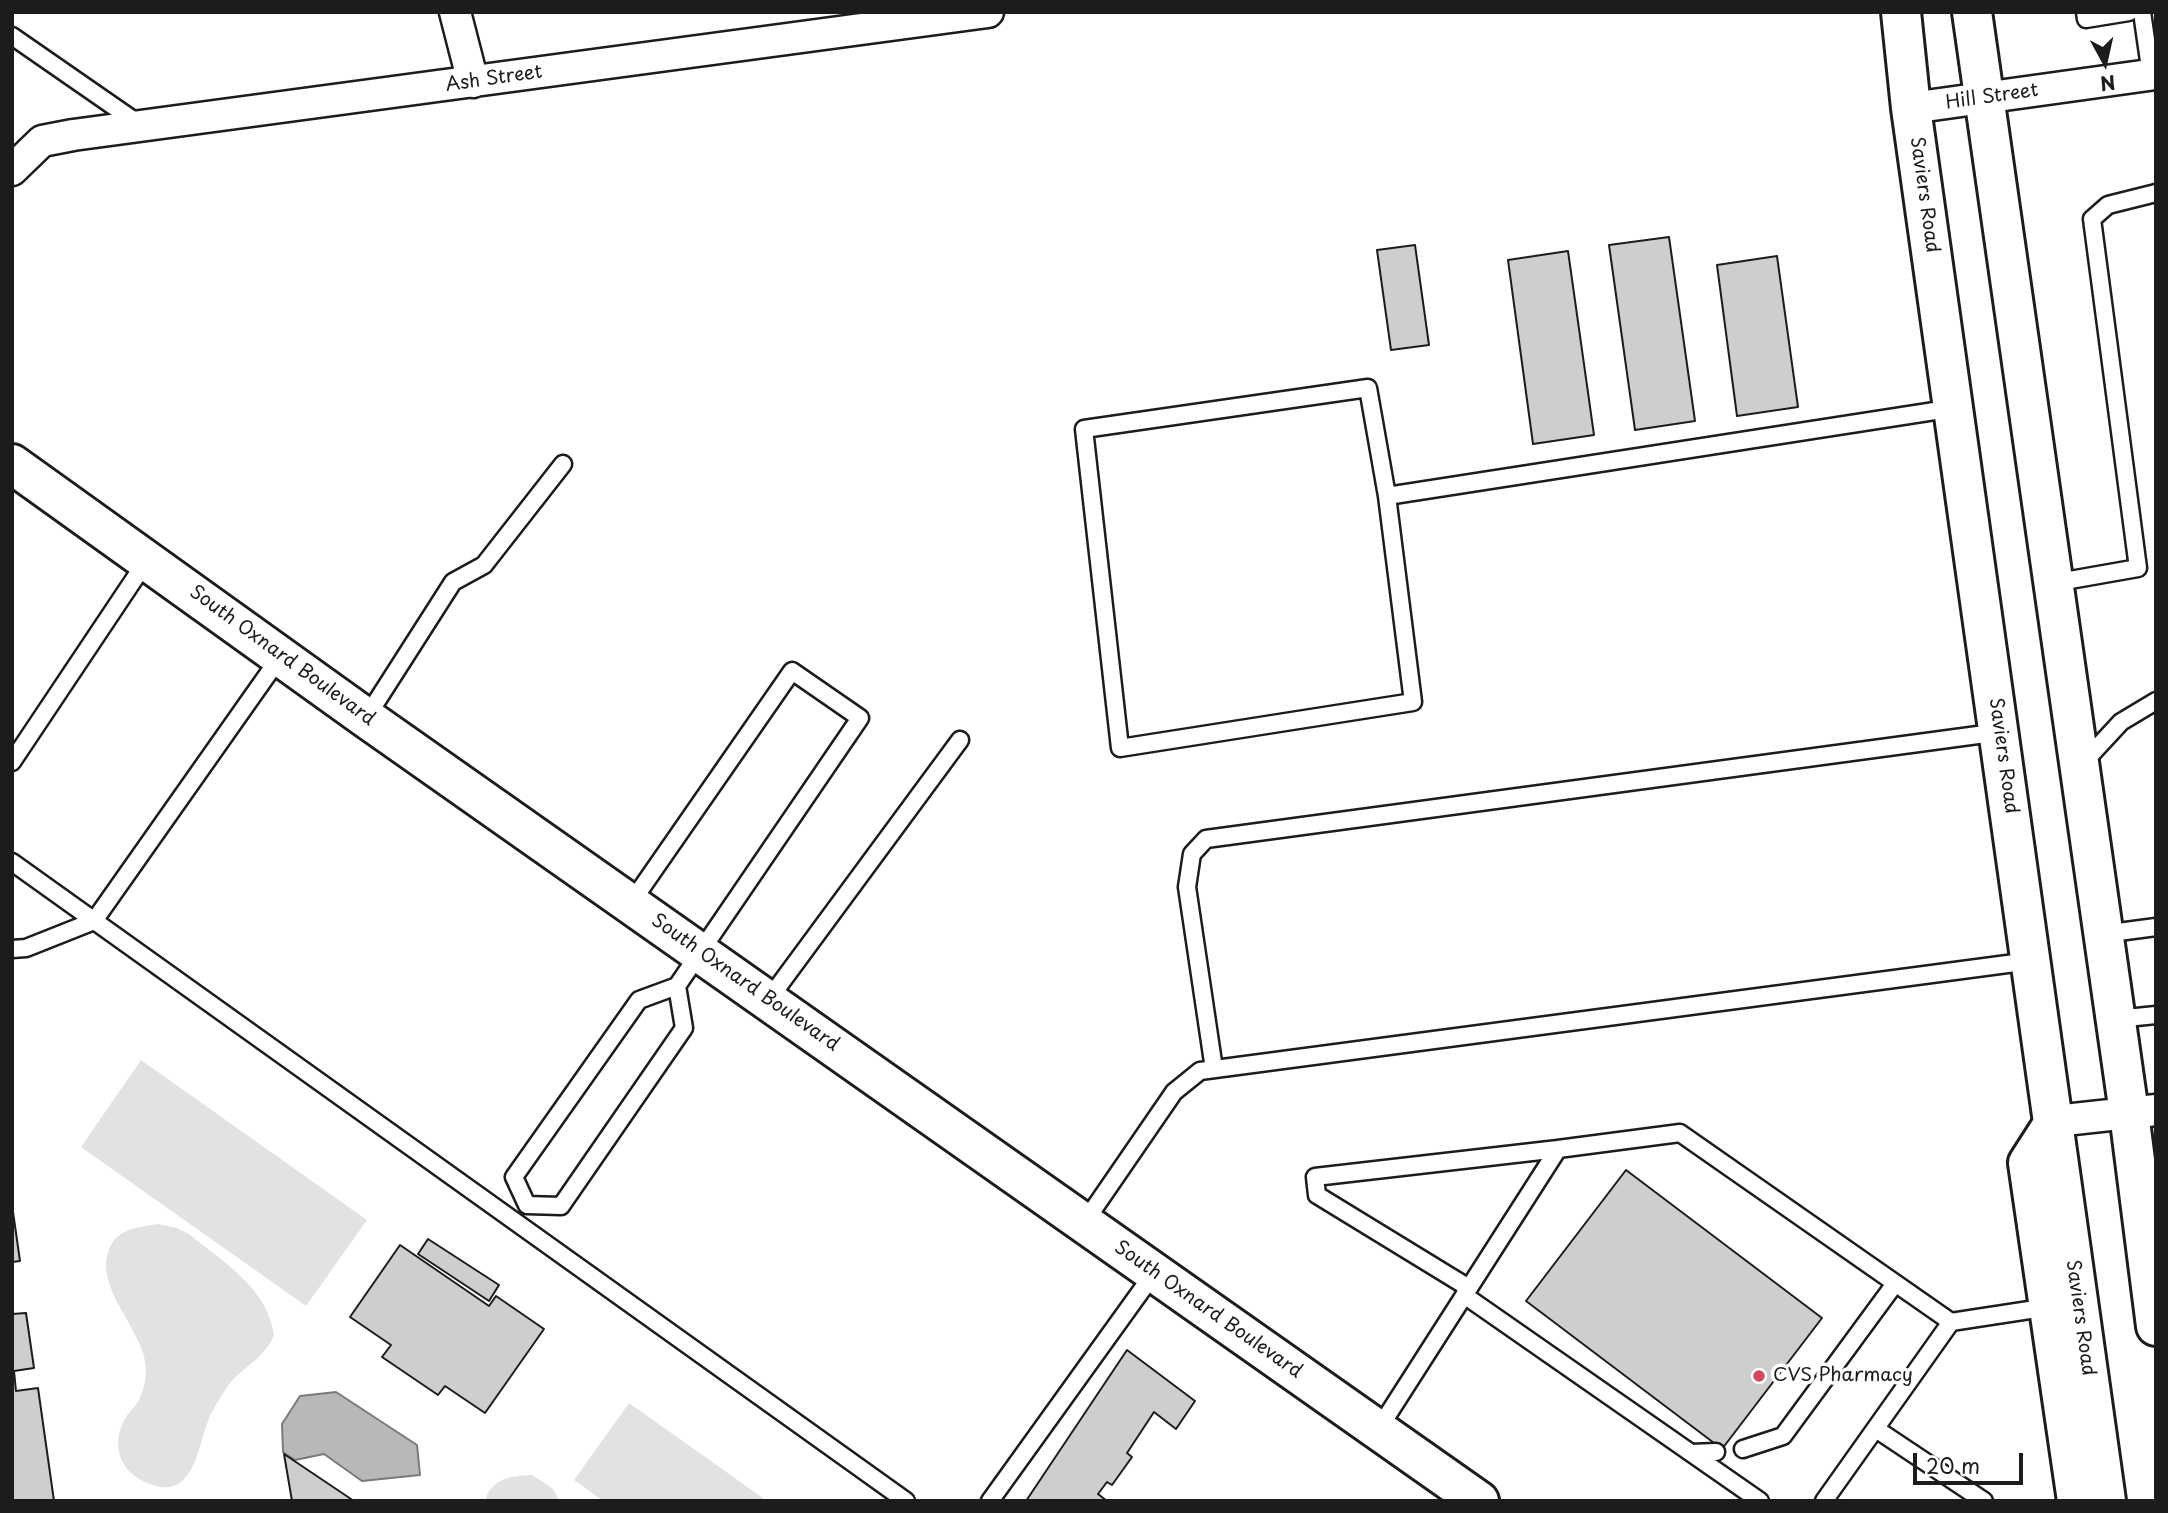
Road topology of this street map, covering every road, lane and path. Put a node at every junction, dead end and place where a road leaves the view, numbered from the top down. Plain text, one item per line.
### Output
1 (455, 12) edge
2 (988, 12) edge
3 (1901, 12) edge
4 (1972, 12) edge
5 (2085, 12) edge
6 (2129, 12) edge
7 (2142, 12) edge
8 (12, 36) edge
9 (2153, 74) edge
10 (472, 82) junction
11 (1984, 98) junction
12 (1911, 108) junction
13 (141, 126) junction
14 (12, 170) edge
15 (2156, 193) edge
16 (1954, 408) junction
17 (12, 464) edge
18 (563, 464) dead end
19 (1387, 496) junction
20 (148, 560) junction
21 (2053, 583) junction
22 (281, 655) junction
23 (2156, 701) edge
24 (366, 718) junction
25 (2000, 732) junction
26 (960, 740) dead end
27 (12, 762) edge
28 (2079, 768) junction
29 (12, 862) edge
30 (631, 903) junction
31 (94, 920) junction
32 (2156, 927) edge
33 (2103, 934) junction
34 (12, 949) edge
35 (699, 950) junction
36 (2030, 961) junction
37 (677, 986) junction
38 (769, 999) junction
39 (2156, 1015) edge
40 (2116, 1019) junction
41 (1214, 1069) junction
42 (2142, 1112) edge
43 (2055, 1121) junction
44 (1558, 1149) junction
45 (527, 1205) junction
46 (516, 1222) junction
47 (1084, 1223) junction
48 (1155, 1272) junction
49 (1894, 1285) junction
50 (1467, 1292) junction
51 (2063, 1304) junction
52 (1951, 1322) junction
53 (2156, 1326) edge
54 (1876, 1429) junction
55 (1378, 1430) junction
56 (1743, 1449) dead end
57 (1716, 1452) dead end
58 (1691, 1453) junction
59 (906, 1501) edge
60 (990, 1501) edge
61 (1479, 1501) edge
62 (1760, 1501) edge
63 (1824, 1501) edge
64 (1984, 1501) edge
65 (2077, 1501) edge
66 (2106, 1501) edge

1 - 10 street
2 - 10 street, Ash Street
3 - 12 main road, Saviers Road
4 - 11 main road
5 - 6 lane
7 - 9 lane
8 - 13 lane
9 - 11 street, Hill Street
10 - 13 street, Ash Street
11 - 12 street, Hill Street
11 - 21 main road
12 - 16 main road, Saviers Road
13 - 14 street, Ash Street
15 - 21 lane
16 - 19 lane
16 - 25 main road, Saviers Road
17 - 20 main road, South Oxnard Boulevard
18 - 24 lane
19 - 19 lane
20 - 22 main road, South Oxnard Boulevard
20 - 27 lane
21 - 28 main road
22 - 24 main road, South Oxnard Boulevard
22 - 31 lane
23 - 28 lane
24 - 30 main road, South Oxnard Boulevard
25 - 36 main road, Saviers Road
25 - 41 lane
26 - 38 lane
28 - 33 main road
29 - 31 lane
30 - 35 main road, South Oxnard Boulevard
30 - 35 lane
31 - 34 lane
31 - 46 lane
32 - 33 lane
33 - 40 main road
35 - 37 lane
35 - 38 main road, South Oxnard Boulevard
36 - 41 lane
36 - 43 main road, Saviers Road
37 - 45 lane
37 - 45 lane
38 - 47 main road, South Oxnard Boulevard
39 - 40 lane
40 - 42 main road
41 - 47 lane
42 - 43 street
42 - 53 main road
43 - 51 main road
44 - 49 lane
44 - 50 lane
44 - 50 lane
45 - 46 lane
46 - 59 lane
47 - 48 main road, South Oxnard Boulevard
48 - 55 main road, South Oxnard Boulevard
48 - 60 lane
49 - 52 lane
49 - 56 lane
50 - 55 lane
50 - 58 lane
51 - 52 lane
51 - 65 main road
51 - 66 main road, Saviers Road
52 - 54 lane
54 - 63 lane
54 - 64 lane
55 - 61 main road, South Oxnard Boulevard
57 - 58 lane
58 - 62 lane

